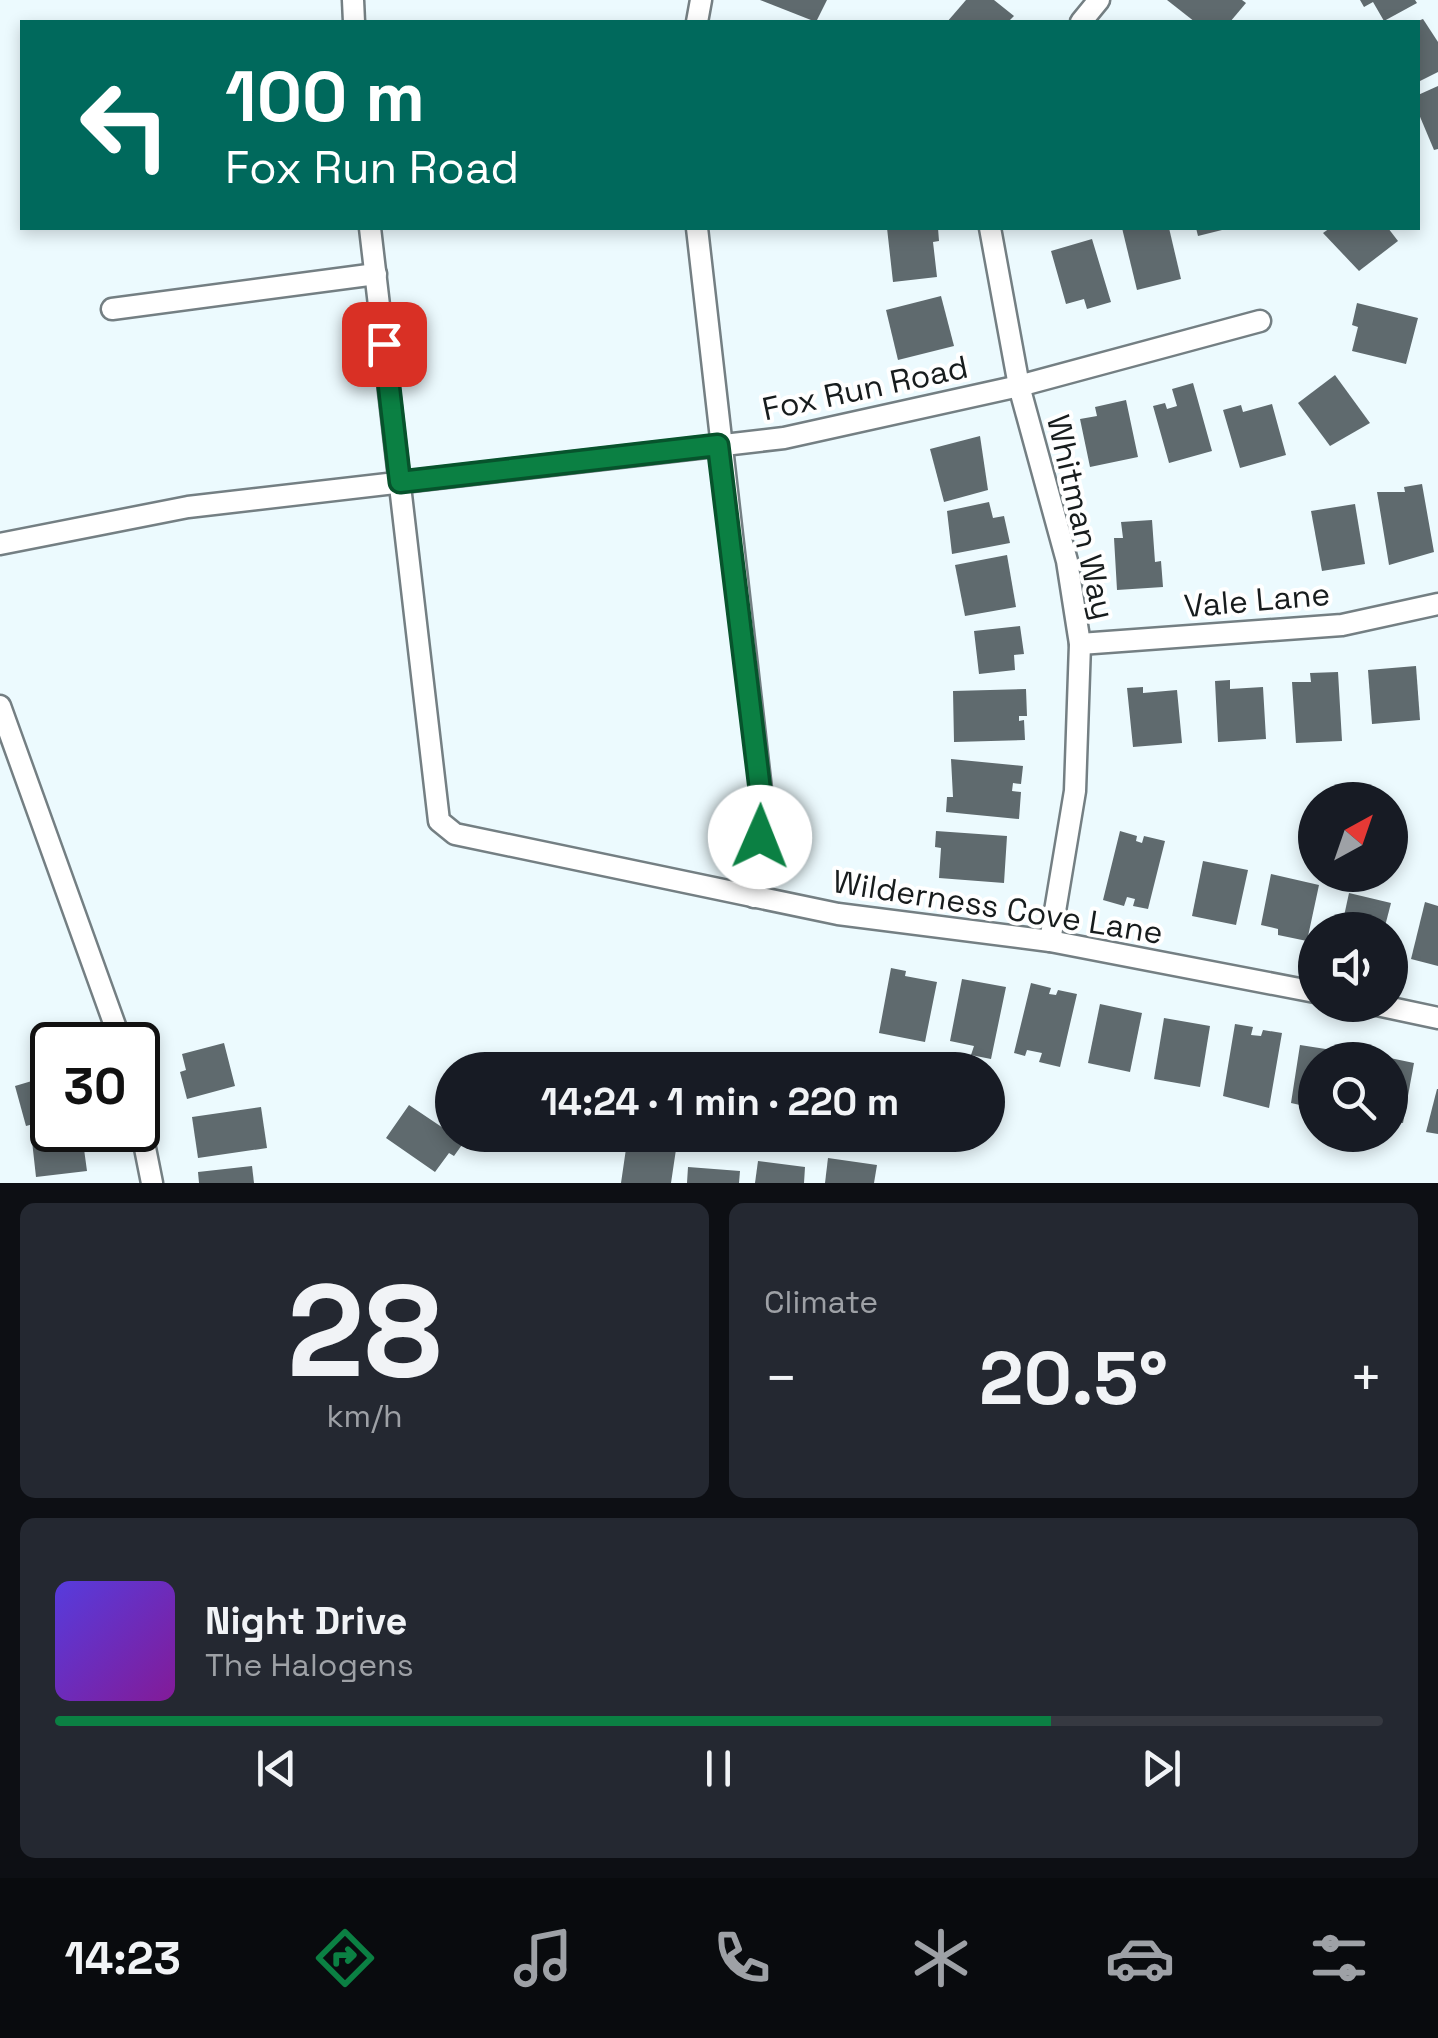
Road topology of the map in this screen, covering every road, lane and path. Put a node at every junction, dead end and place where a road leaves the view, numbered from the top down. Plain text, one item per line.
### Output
1 (1099, 0) edge
2 (1084, 20) edge
3 (370, 230) edge
4 (697, 230) edge
5 (990, 230) edge
6 (376, 274) junction
7 (112, 309) dead end
8 (1260, 321) dead end
9 (1018, 386) junction
10 (718, 445) junction
11 (400, 482) junction
12 (0, 544) edge
13 (1438, 604) edge
14 (1080, 644) junction
15 (0, 706) edge
16 (754, 897) junction
17 (1050, 941) junction
18 (1298, 989) edge
19 (1408, 1012) edge
20 (1438, 1018) edge
21 (114, 1022) edge
22 (146, 1152) edge
23 (152, 1183) edge

1 - 2 street
3 - 6 street, Wilderness Cove Lane
4 - 10 street
5 - 9 street, Whitman Way
6 - 7 street
6 - 11 street, Wilderness Cove Lane
8 - 9 street, Fox Run Road
9 - 10 street, Fox Run Road
9 - 14 street, Whitman Way
10 - 11 street, Fox Run Road
10 - 16 street
11 - 12 street, Fox Run Road
11 - 16 street, Wilderness Cove Lane
13 - 14 street, Vale Lane
14 - 17 street, Whitman Way
15 - 21 street
16 - 17 street, Wilderness Cove Lane
17 - 18 street, Wilderness Cove Lane
19 - 20 street
22 - 23 street

